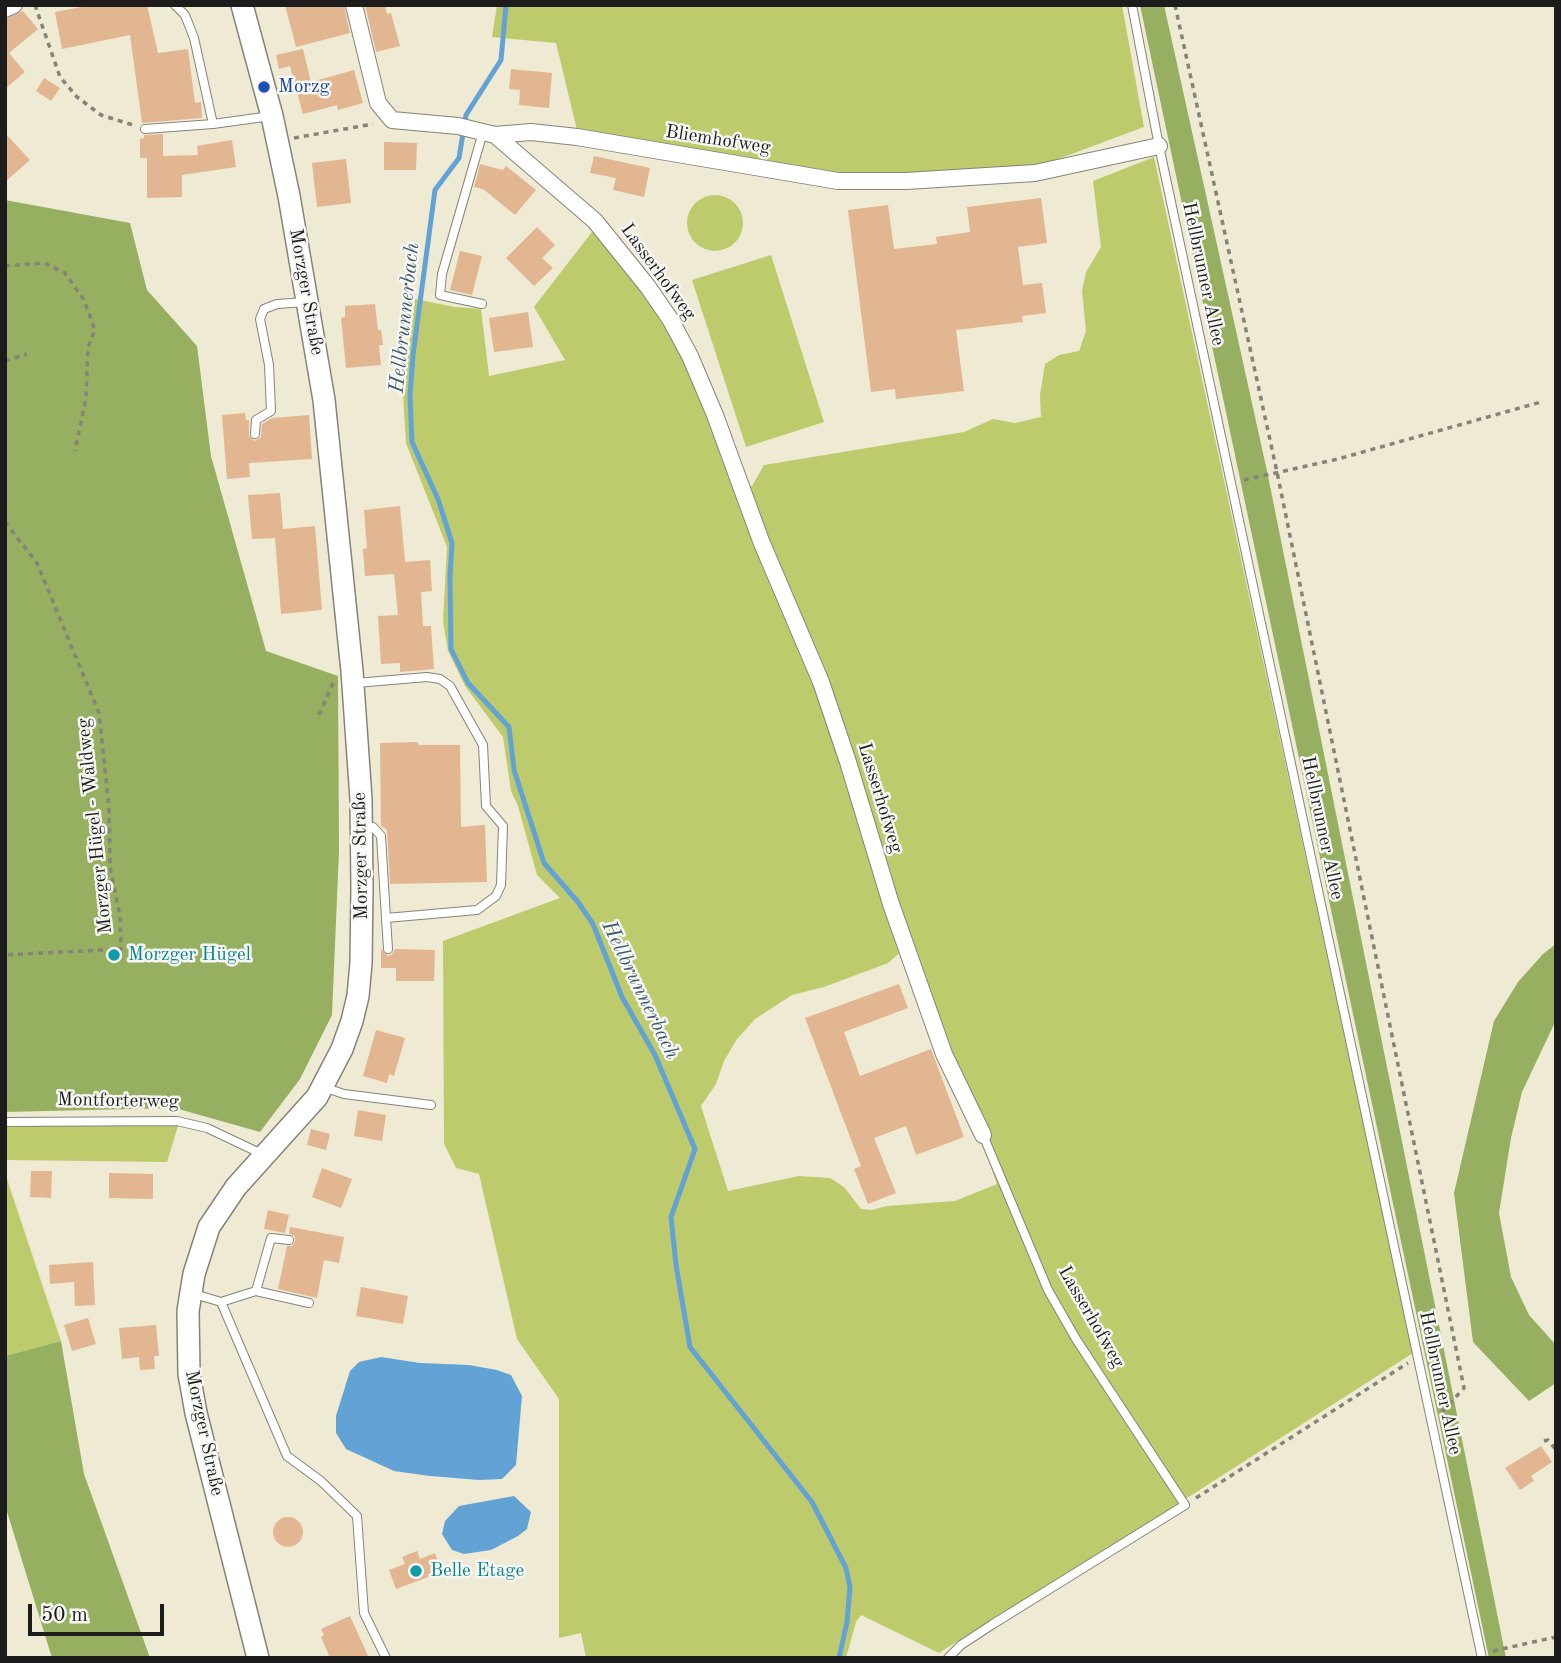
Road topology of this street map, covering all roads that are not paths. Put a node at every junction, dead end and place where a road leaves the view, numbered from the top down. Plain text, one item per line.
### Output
1 (14, 5) edge
2 (176, 5) edge
3 (242, 5) edge
4 (354, 5) edge
5 (1132, 5) edge
6 (5, 9) edge
7 (272, 116) junction
8 (213, 124) junction
9 (145, 128) road end
10 (477, 131) junction
11 (1159, 146) junction
12 (309, 302) junction
13 (482, 304) dead end
14 (256, 434) dead end
15 (344, 681) junction
16 (361, 827) junction
17 (386, 918) junction
18 (388, 949) dead end
19 (323, 1087) junction
20 (431, 1105) dead end
21 (5, 1122) edge
22 (983, 1135) joint
23 (265, 1156) junction
24 (289, 1240) dead end
25 (257, 1291) junction
26 (191, 1293) junction
27 (221, 1302) junction
28 (309, 1303) dead end
29 (1481, 1656) edge
30 (258, 1658) edge
31 (386, 1658) edge
32 (948, 1658) edge

1 - 6 street
2 - 8 lane
3 - 7 street, Morzger Straße
4 - 10 street, Bliemhofweg
5 - 11 lane, Hellbrunner Allee
7 - 8 lane
7 - 12 street, Morzger Straße
8 - 9 lane
10 - 11 street, Bliemhofweg
10 - 13 lane
10 - 22 street, Lasserhofweg
11 - 29 lane, Hellbrunner Allee
12 - 14 lane
12 - 15 street, Morzger Straße
15 - 16 street, Morzger Straße
15 - 17 lane
16 - 17 lane
16 - 19 street, Morzger Straße
17 - 18 lane
19 - 20 lane
19 - 23 street, Morzger Straße
21 - 23 lane, Montforterweg
22 - 32 lane, Lasserhofweg
23 - 26 street, Morzger Straße
24 - 25 lane
25 - 27 lane
25 - 28 lane
26 - 27 lane
26 - 30 street, Morzger Straße
27 - 31 lane

